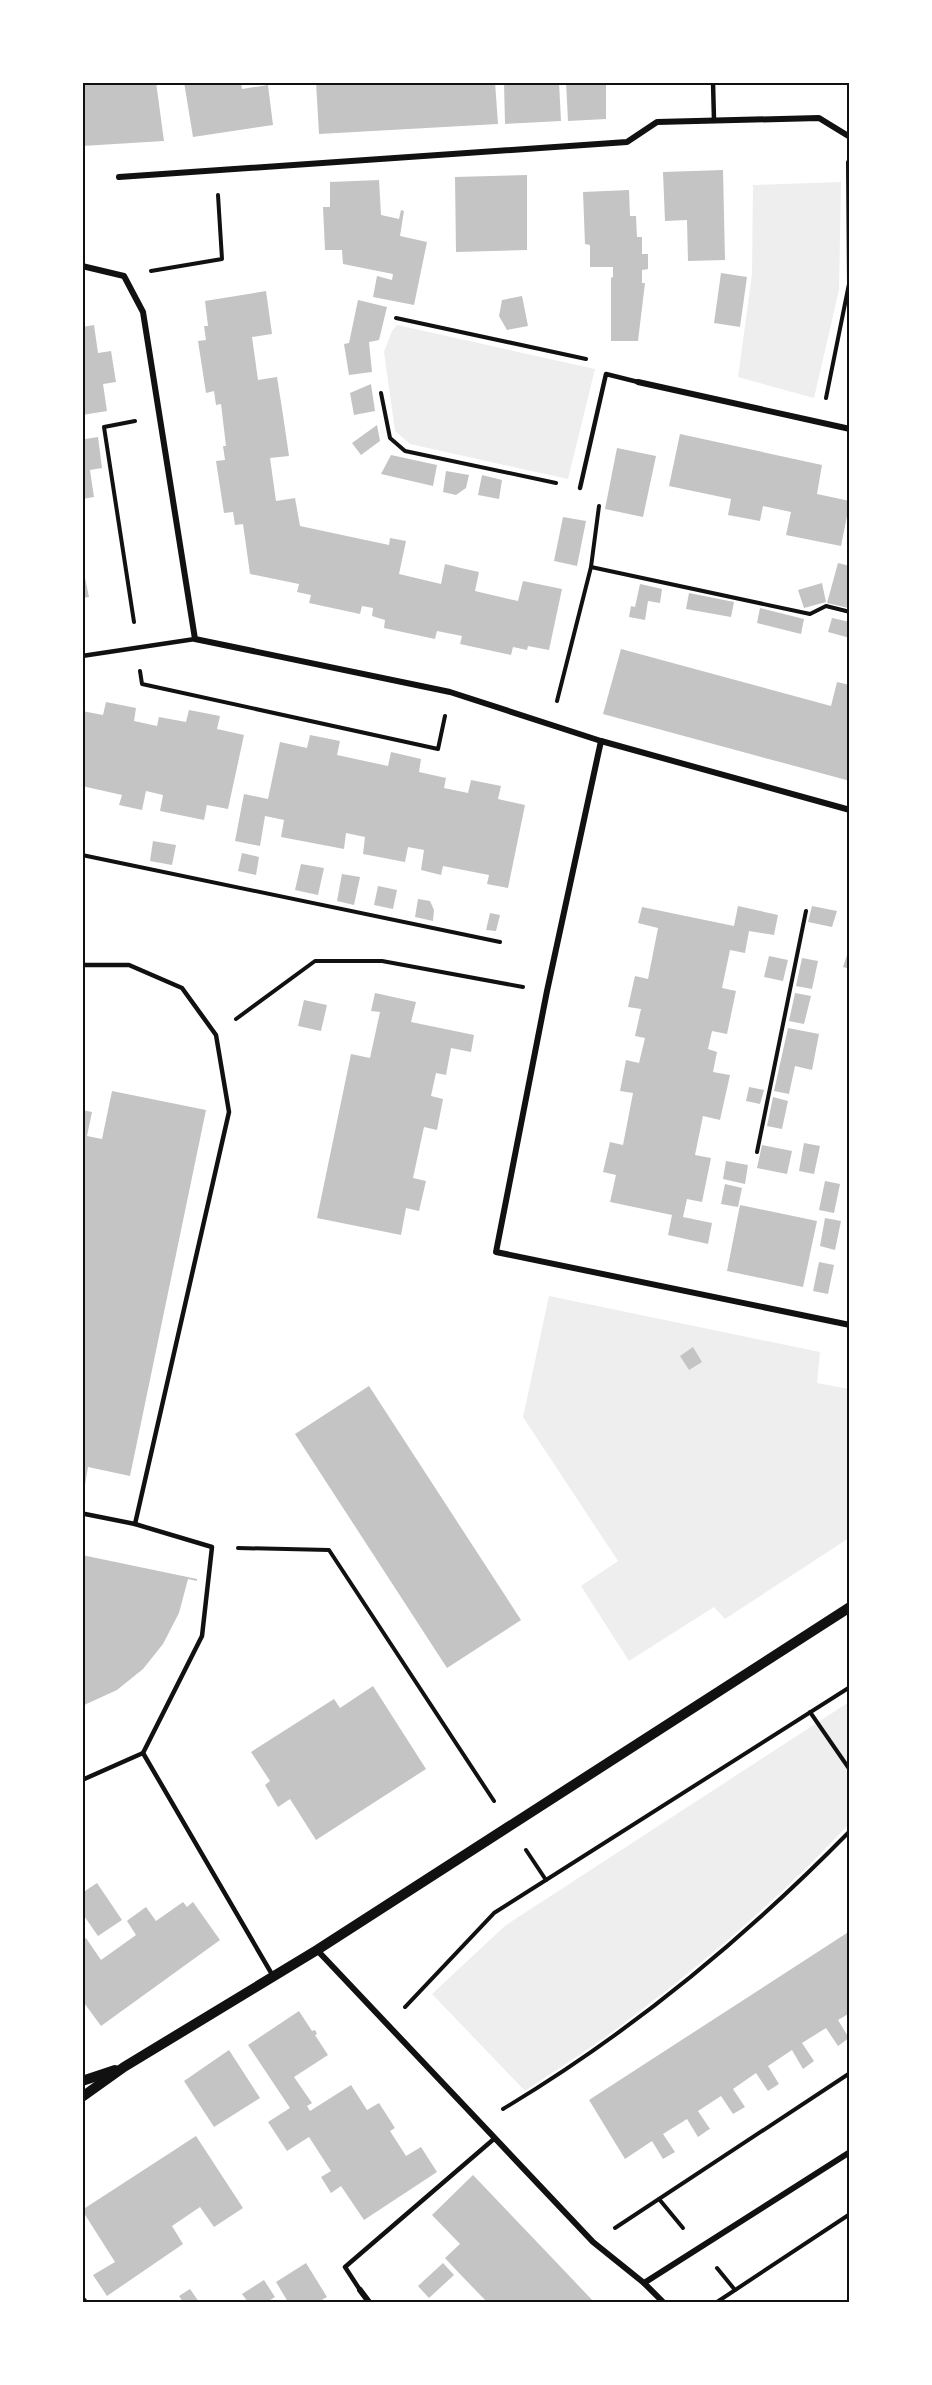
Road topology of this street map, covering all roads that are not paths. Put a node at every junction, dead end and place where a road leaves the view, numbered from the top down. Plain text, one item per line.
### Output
1 (713, 82) edge
2 (714, 120) junction
3 (848, 137) edge
4 (119, 177) dead end
5 (82, 266) edge
6 (638, 382) joint
7 (849, 429) edge
8 (580, 488) road end
9 (195, 639) junction
10 (82, 656) edge
11 (601, 741) junction
12 (849, 810) edge
13 (82, 965) edge
14 (849, 1325) edge
15 (85, 1514) dead end
16 (135, 1524) junction
17 (849, 1607) edge
18 (143, 1754) junction
19 (82, 1780) edge
20 (317, 1950) junction
21 (273, 1976) junction
22 (124, 2067) junction
23 (82, 2081) edge
24 (82, 2097) edge
25 (495, 2138) junction
26 (849, 2152) edge
27 (644, 2283) junction
28 (360, 2290) joint
29 (369, 2302) edge
30 (663, 2302) edge

1 - 2 lane
2 - 3 street
2 - 4 street
5 - 9 street
6 - 7 street
6 - 8 lane
9 - 10 lane
9 - 11 street
11 - 12 street
11 - 14 street
13 - 16 lane
15 - 16 lane
16 - 18 lane
17 - 20 street
18 - 19 lane
18 - 21 lane
20 - 21 street
20 - 25 street
21 - 22 street
22 - 23 street
22 - 24 street
25 - 27 street
25 - 28 lane
26 - 27 street
27 - 30 street
28 - 29 street

